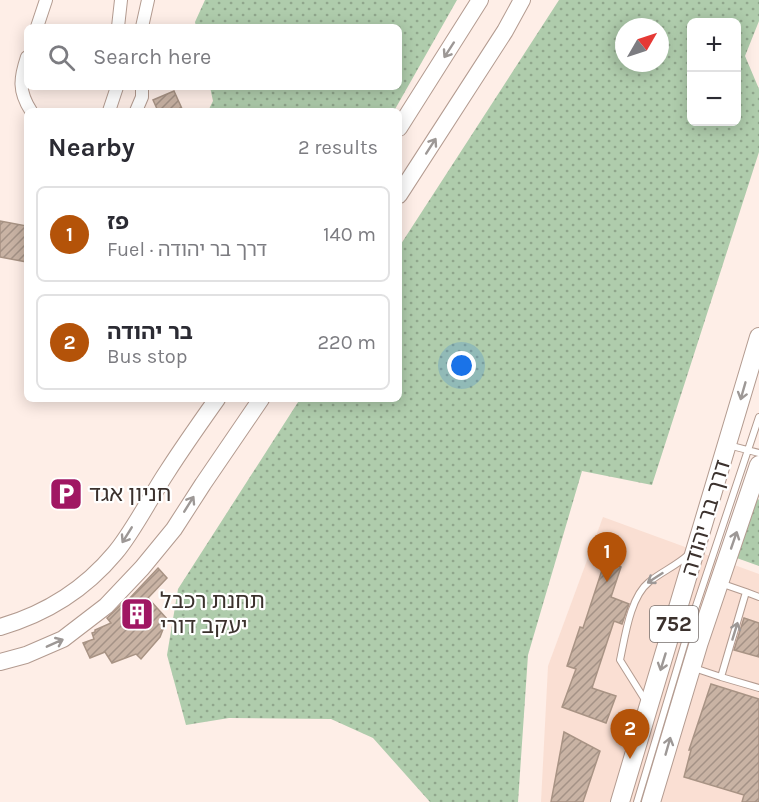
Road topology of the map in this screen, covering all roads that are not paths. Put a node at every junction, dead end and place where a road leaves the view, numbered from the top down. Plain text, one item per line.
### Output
1 (46, 0) edge
2 (121, 0) edge
3 (148, 0) edge
4 (480, 0) edge
5 (522, 0) edge
6 (38, 24) edge
7 (118, 24) edge
8 (143, 24) edge
9 (24, 66) edge
10 (116, 90) edge
11 (142, 90) edge
12 (29, 108) edge
13 (110, 108) edge
14 (137, 108) edge
15 (402, 123) edge
16 (402, 190) edge
17 (759, 337) edge
18 (215, 402) edge
19 (259, 402) edge
20 (759, 417) edge
21 (728, 445) junction
22 (759, 453) edge
23 (753, 457) edge
24 (753, 495) edge
25 (699, 541) junction
26 (720, 583) junction
27 (746, 592) junction
28 (759, 597) edge
29 (0, 627) edge
30 (0, 662) edge
31 (691, 667) junction
32 (721, 677) junction
33 (759, 688) edge
34 (649, 706) junction
35 (620, 802) edge
36 (636, 802) edge
37 (651, 802) edge

1 - 6 street
2 - 7 street
3 - 8 street
4 -> 15 main road
16 -> 5 main road
9 - 12 street
10 - 13 street
11 - 14 street
17 -> 21 main road, דרך בר יהודה / 752
18 -> 29 main road
30 -> 19 main road
20 - 23 lane
21 - 23 lane
21 - 25 main road, דרך בר יהודה / 752
22 - 23 lane
23 - 24 main road, דרך בר יהודה / 752
23 - 36 lane
26 -> 24 main road, דרך בר יהודה / 752
25 -> 34 main road, דרך בר יהודה / 752
25 -> 34 lane
26 - 27 lane
26 - 31 main road, דרך בר יהודה / 752
27 - 28 lane
32 -> 27 lane
31 - 32 lane
37 -> 31 main road, דרך בר יהודה / 752
32 - 33 lane
34 - 35 main road, דרך בר יהודה / 752

